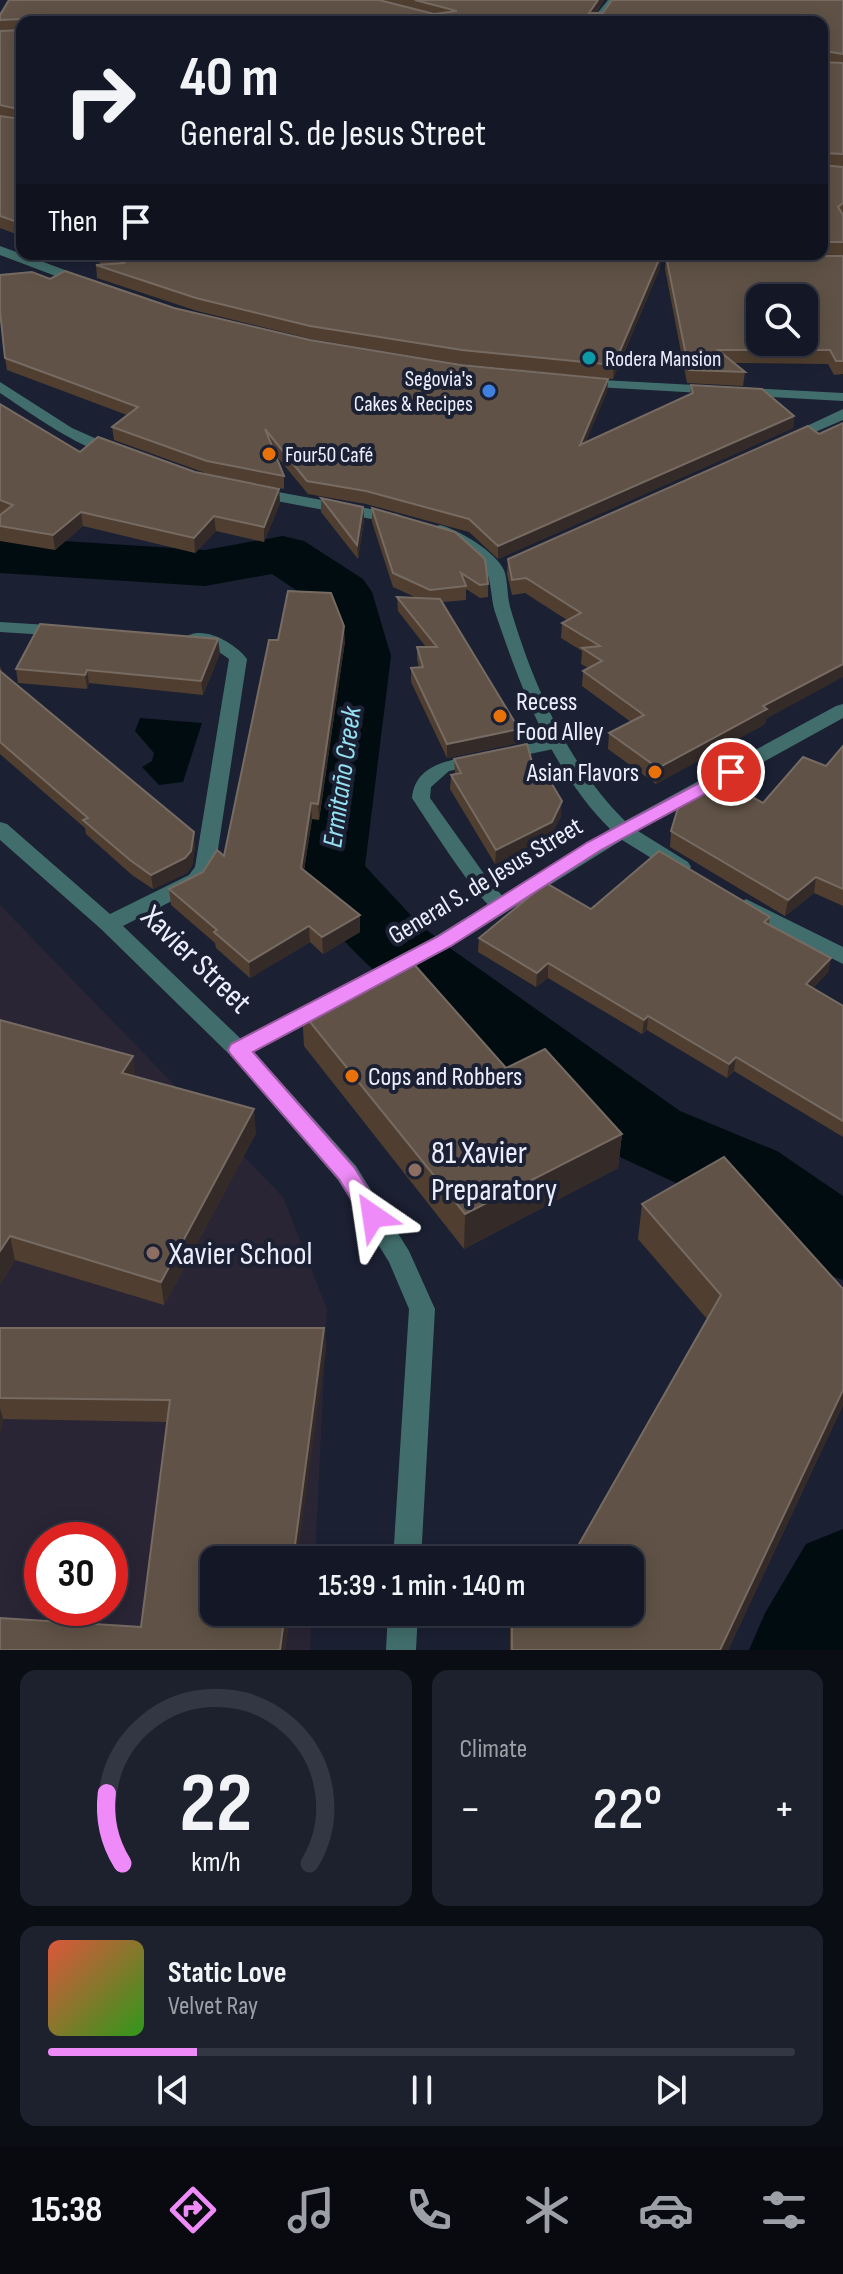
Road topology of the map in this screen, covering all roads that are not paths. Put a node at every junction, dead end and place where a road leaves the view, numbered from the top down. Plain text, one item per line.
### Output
1 (613, 0) edge
2 (600, 16) edge
3 (26, 260) edge
4 (103, 289) edge
5 (564, 381) edge
6 (0, 386) edge
7 (843, 397) edge
8 (843, 414) edge
9 (773, 445) edge
10 (138, 459) edge
11 (245, 491) edge
12 (0, 627) edge
13 (76, 632) edge
14 (167, 637) edge
15 (843, 710) edge
16 (557, 743) junction
17 (0, 829) edge
18 (623, 831) junction
19 (706, 882) edge
20 (733, 898) edge
21 (501, 905) junction
22 (108, 924) junction
23 (843, 956) edge
24 (239, 1050) junction
25 (408, 1546) edge
26 (402, 1626) edge
27 (401, 1650) edge

1 - 2 street
3 - 4 street
5 - 7 street
6 - 10 street
8 - 9 street
11 - 16 street
12 - 13 street
14 - 22 street
15 - 18 street, General S. de Jesus Street
16 - 18 street
16 - 21 lane
17 - 22 street, Xavier Street
18 - 19 street
18 - 21 street, General S. de Jesus Street
20 - 23 street
21 - 24 street, General S. de Jesus Street
22 - 24 street, Xavier Street
24 - 25 street, Xavier Street
26 - 27 street

